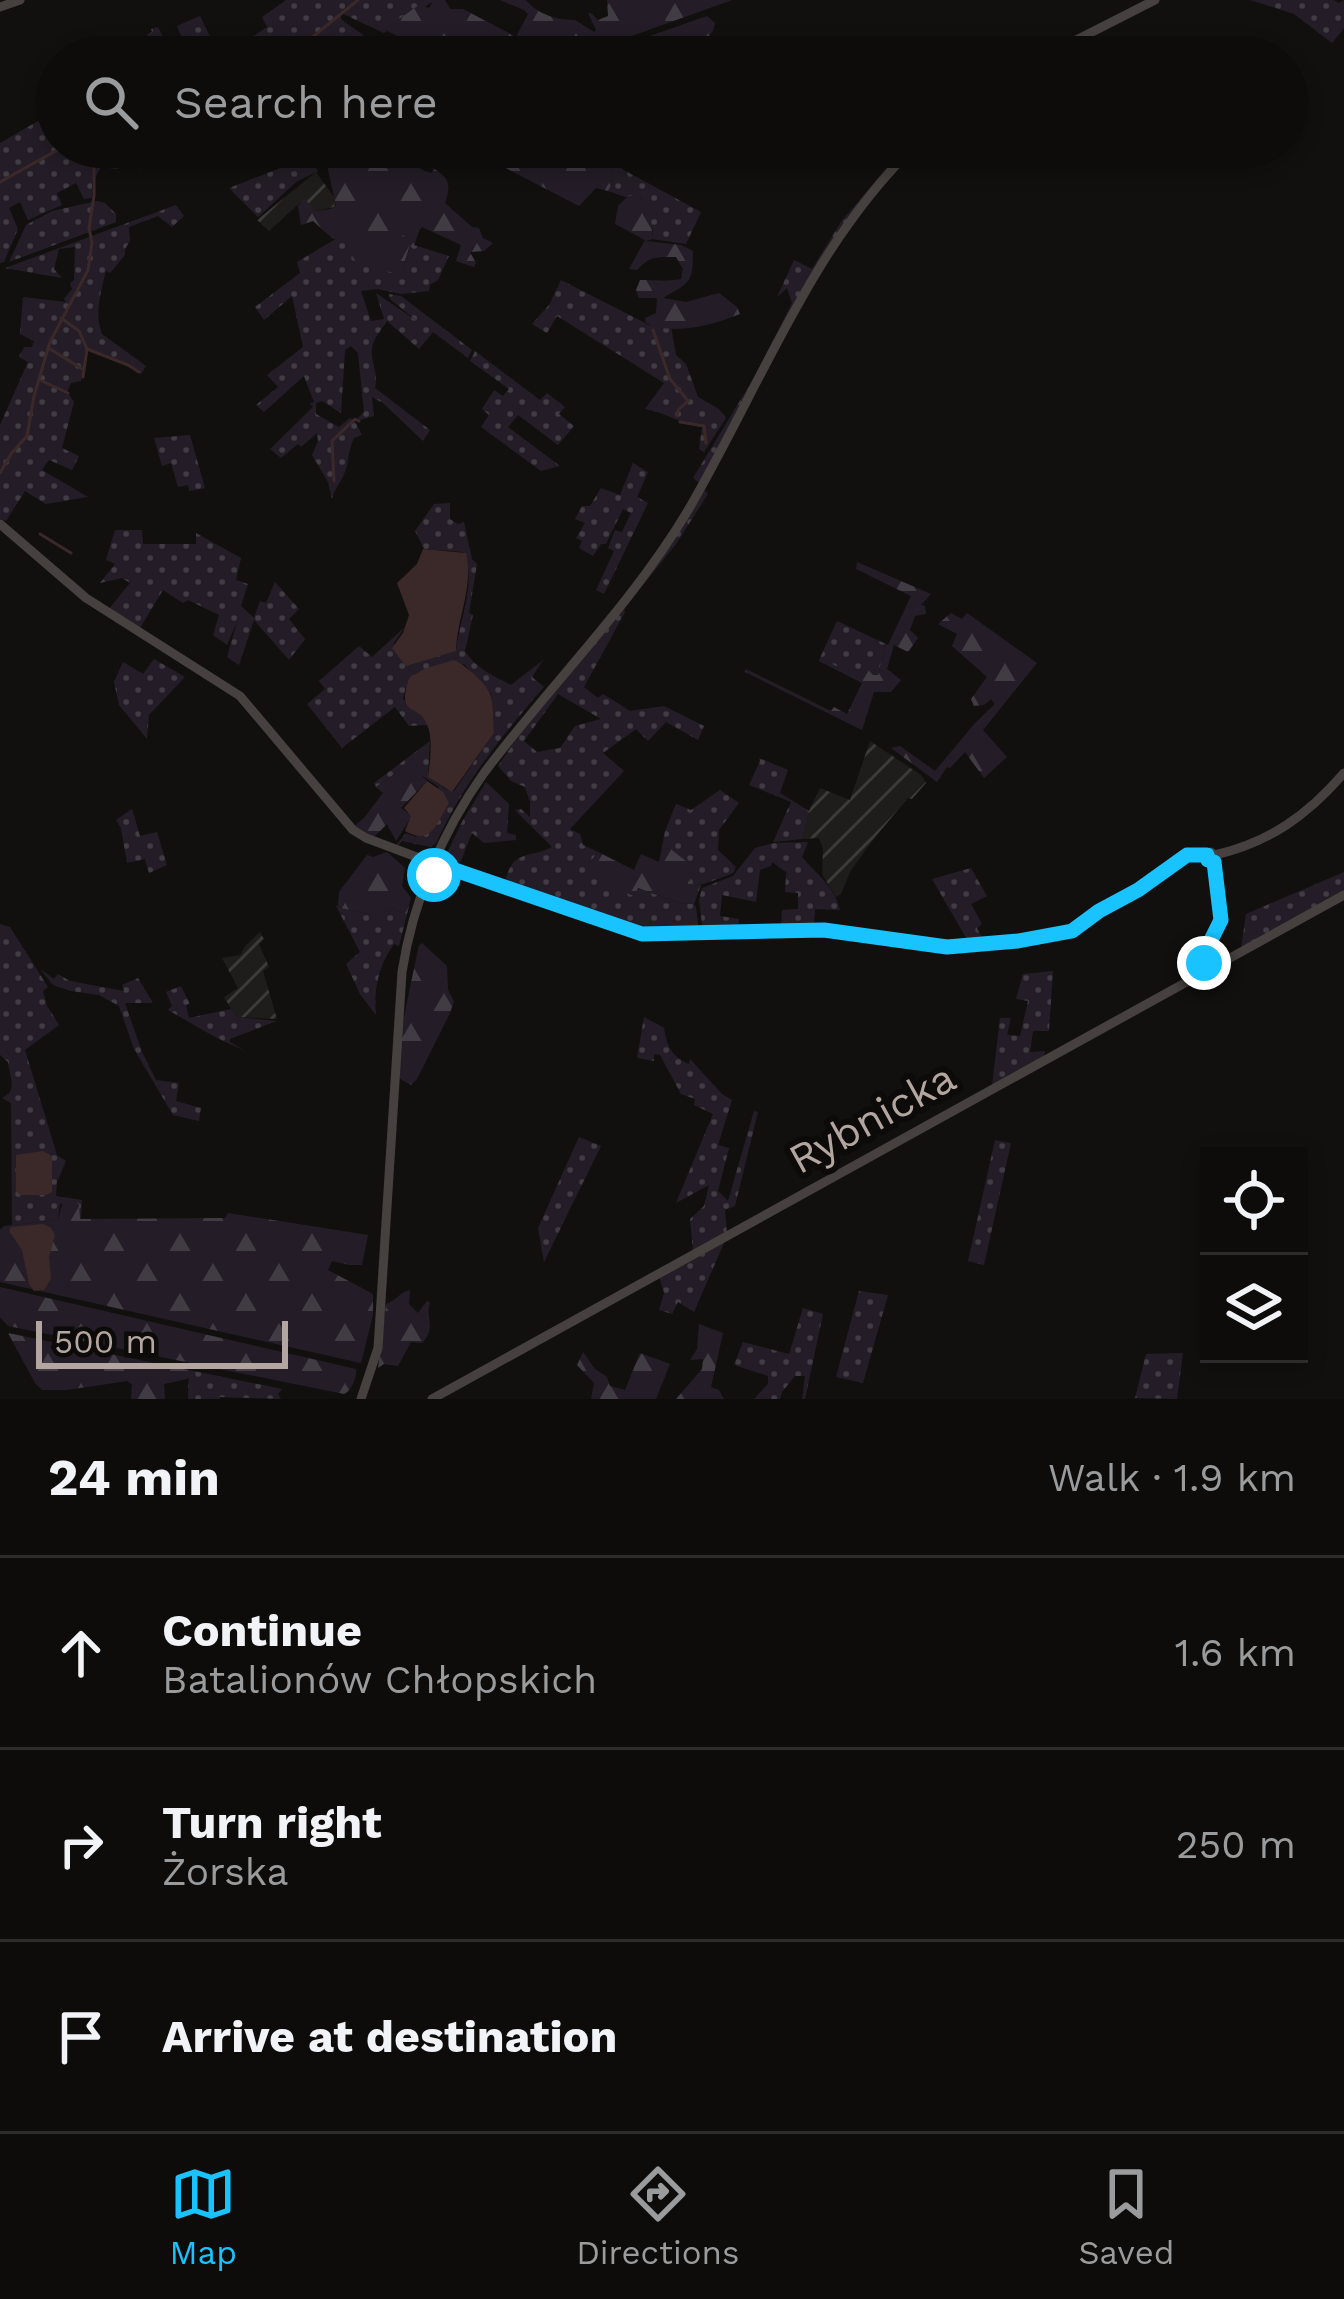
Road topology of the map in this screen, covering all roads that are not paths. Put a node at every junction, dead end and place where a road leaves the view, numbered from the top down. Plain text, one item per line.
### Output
1 (20, 0) edge
2 (1155, 0) edge
3 (0, 7) edge
4 (1084, 36) edge
5 (894, 168) edge
6 (0, 524) edge
7 (1344, 773) edge
8 (1212, 857) junction
9 (437, 863) junction
10 (1344, 895) edge
11 (1207, 971) junction
12 (358, 1399) edge
13 (432, 1399) edge

1 - 3 main road
2 - 4 main road
5 - 9 main road
6 - 9 main road
7 - 8 main road
8 - 9 main road
8 - 11 main road
9 - 12 main road
10 - 11 main road, Rybnicka
11 - 13 main road, Rybnicka

